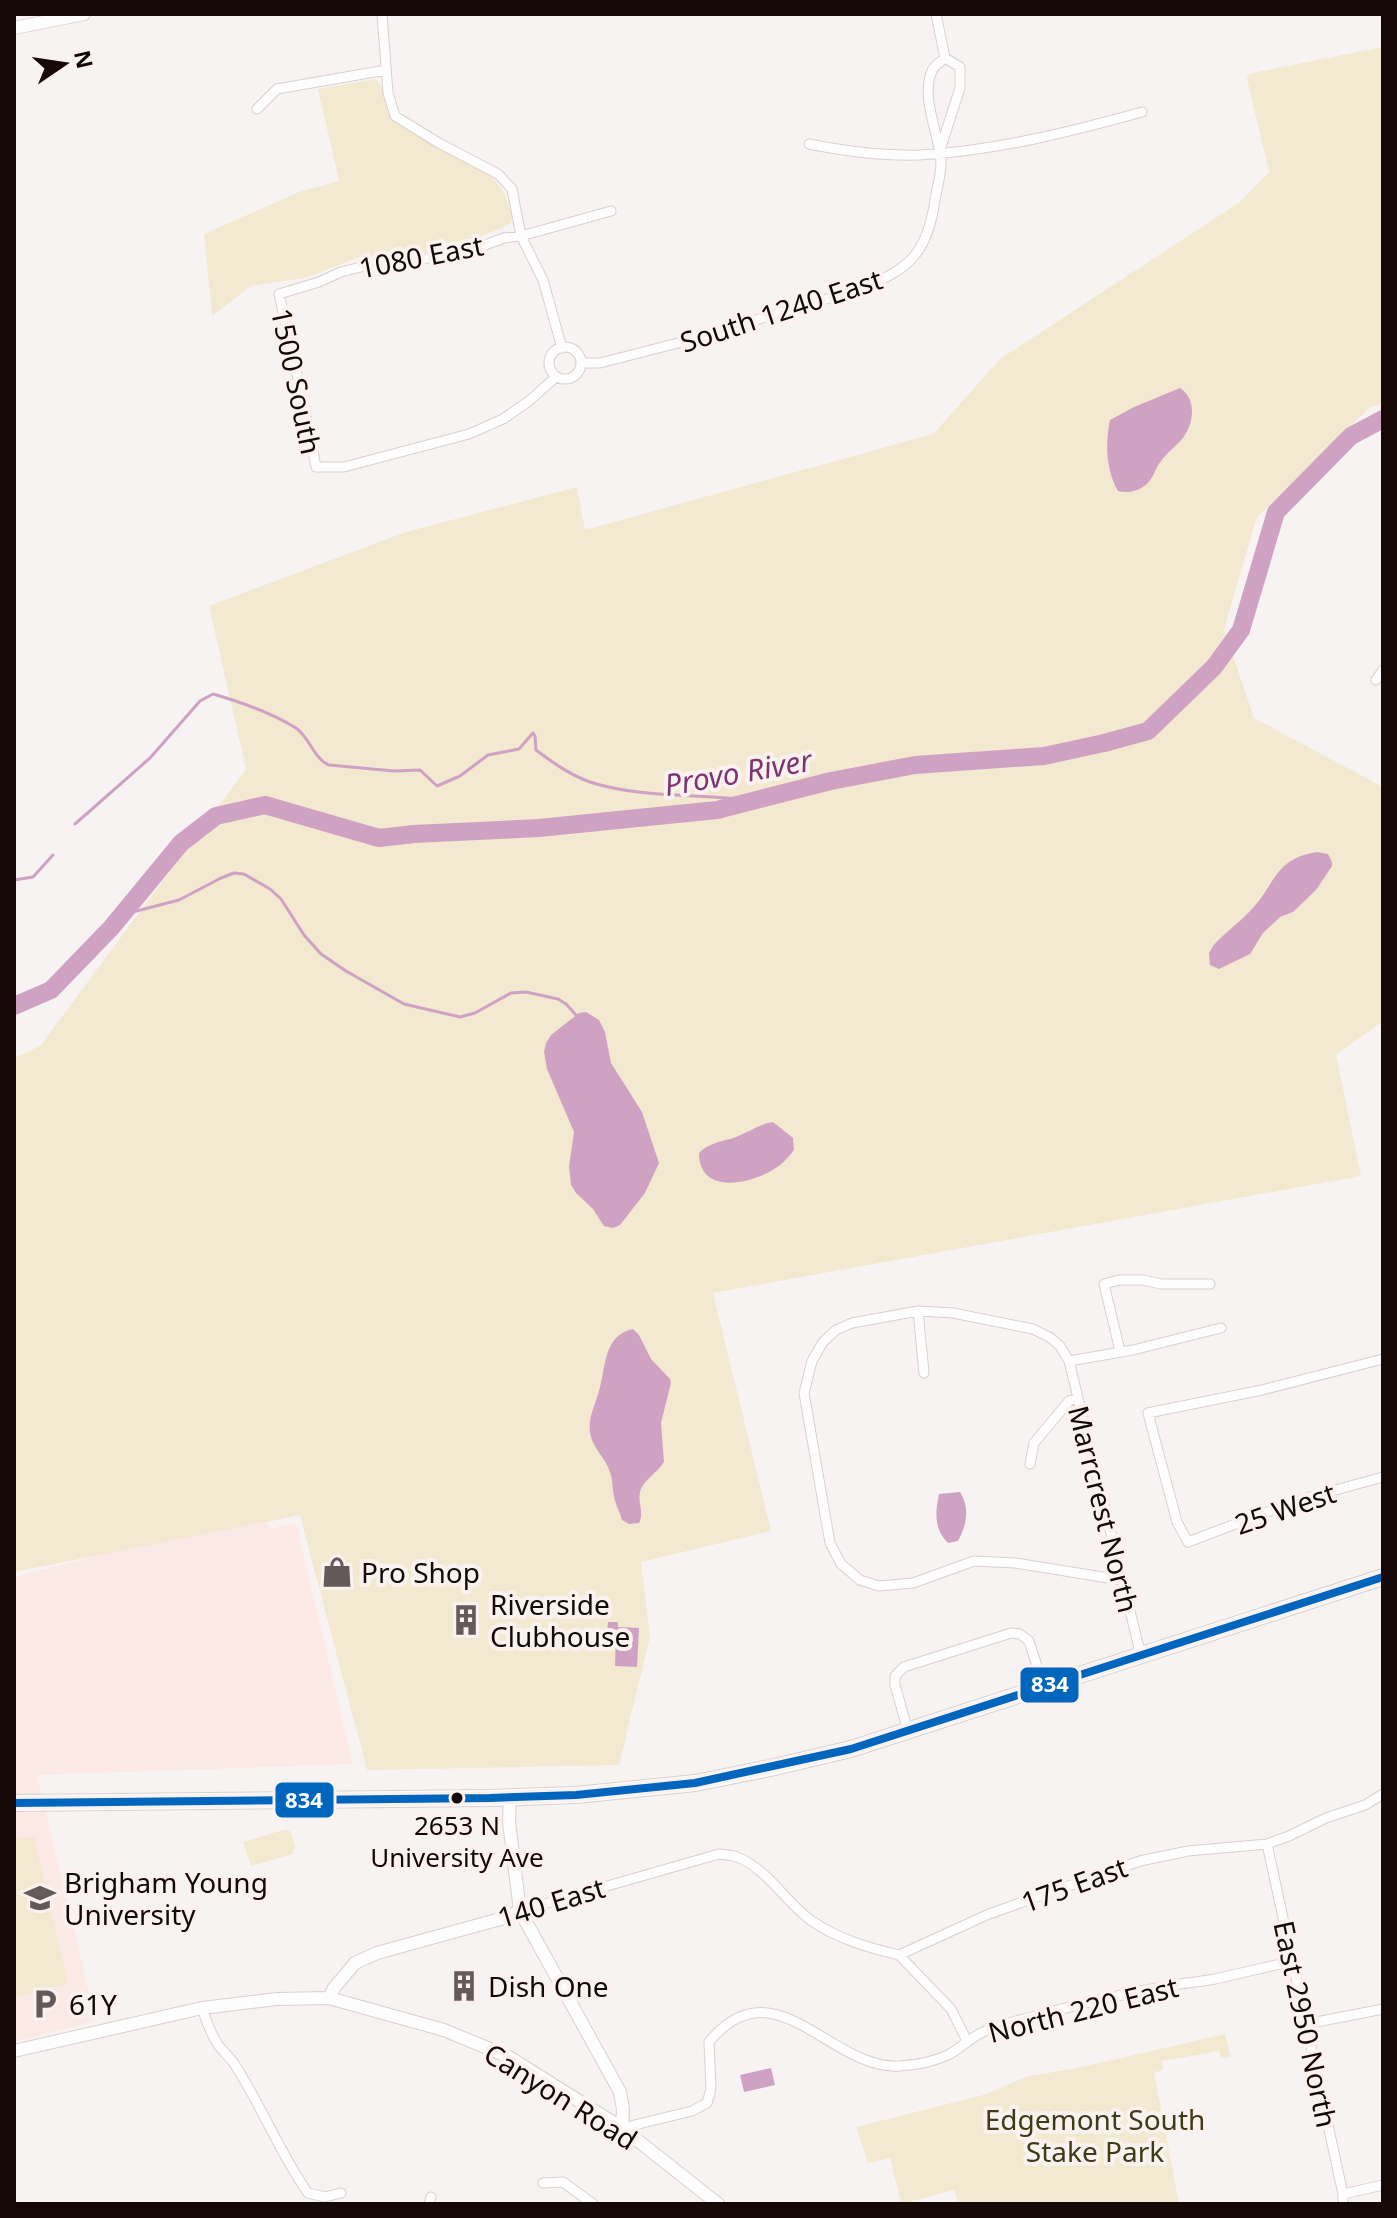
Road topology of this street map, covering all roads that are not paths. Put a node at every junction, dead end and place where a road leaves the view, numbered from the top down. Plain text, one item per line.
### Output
1 (84, 14) edge
2 (382, 14) edge
3 (936, 14) edge
4 (14, 28) edge
5 (945, 58) junction
6 (386, 70) junction
7 (257, 109) dead end
8 (1142, 112) dead end
9 (809, 144) dead end
10 (939, 152) junction
11 (611, 211) dead end
12 (521, 236) junction
13 (279, 294) joint
14 (562, 348) junction
15 (581, 363) junction
16 (556, 377) junction
17 (1383, 670) edge
18 (1376, 680) dead end
19 (1210, 1284) dead end
20 (918, 1311) junction
21 (1221, 1328) dead end
22 (1120, 1351) junction
23 (1383, 1359) edge
24 (1069, 1361) junction
25 (924, 1373) dead end
26 (1078, 1398) junction
27 (1030, 1464) dead end
28 (1383, 1477) edge
29 (1383, 1577) edge
30 (1121, 1580) junction
31 (1141, 1656) junction
32 (1044, 1688) junction
33 (908, 1731) junction
34 (1383, 1794) edge
35 (510, 1798) junction
36 (14, 1803) edge
37 (1267, 1844) junction
38 (520, 1911) junction
39 (899, 1955) junction
40 (1293, 1961) junction
41 (329, 1998) junction
42 (202, 2008) junction
43 (1383, 2009) edge
44 (1306, 2024) junction
45 (967, 2041) junction
46 (14, 2051) edge
47 (622, 2128) junction
48 (543, 2183) dead end
49 (1383, 2185) edge
50 (341, 2193) dead end
51 (1343, 2199) edge
52 (593, 2204) edge
53 (718, 2204) edge

1 - 4 main road
2 - 6 street
3 - 5 street
5 - 10 street
5 - 10 street
6 - 7 street
6 - 12 street
8 - 10 street
9 - 10 street
10 - 15 street, South 1240 East
11 - 12 street, 1080 East
12 - 13 street, 1080 East
12 - 14 street
13 - 16 street, 1500 South
14 - 15 street
14 - 16 street
15 - 16 street
17 - 18 street
19 - 22 street
20 - 24 street
20 - 25 street
20 - 30 street
21 - 22 street
22 - 24 street
23 - 28 street, 25 West
24 - 26 street, Marrcrest North
26 - 27 street
26 - 30 street, Marrcrest North
29 - 31 highway
30 - 31 street, Marrcrest North
31 - 32 highway
32 - 33 highway
32 - 33 street
33 - 35 highway
34 - 37 street, 175 East
35 - 36 highway
35 - 38 main road
37 - 39 street, 175 East
37 - 40 street, East 2950 North
38 - 39 street, 140 East
38 - 41 main road, 140 East
38 - 47 main road
39 - 45 street
40 - 44 street, East 2950 North
40 - 45 street, North 220 East
41 - 42 main road, Canyon Road
41 - 47 main road, Canyon Road
42 - 46 main road, Canyon Road
42 - 50 street
43 - 44 street
44 - 51 street, East 2950 North
45 - 47 street, North 220 East
47 - 53 main road, Canyon Road
48 - 52 street
49 - 51 street

